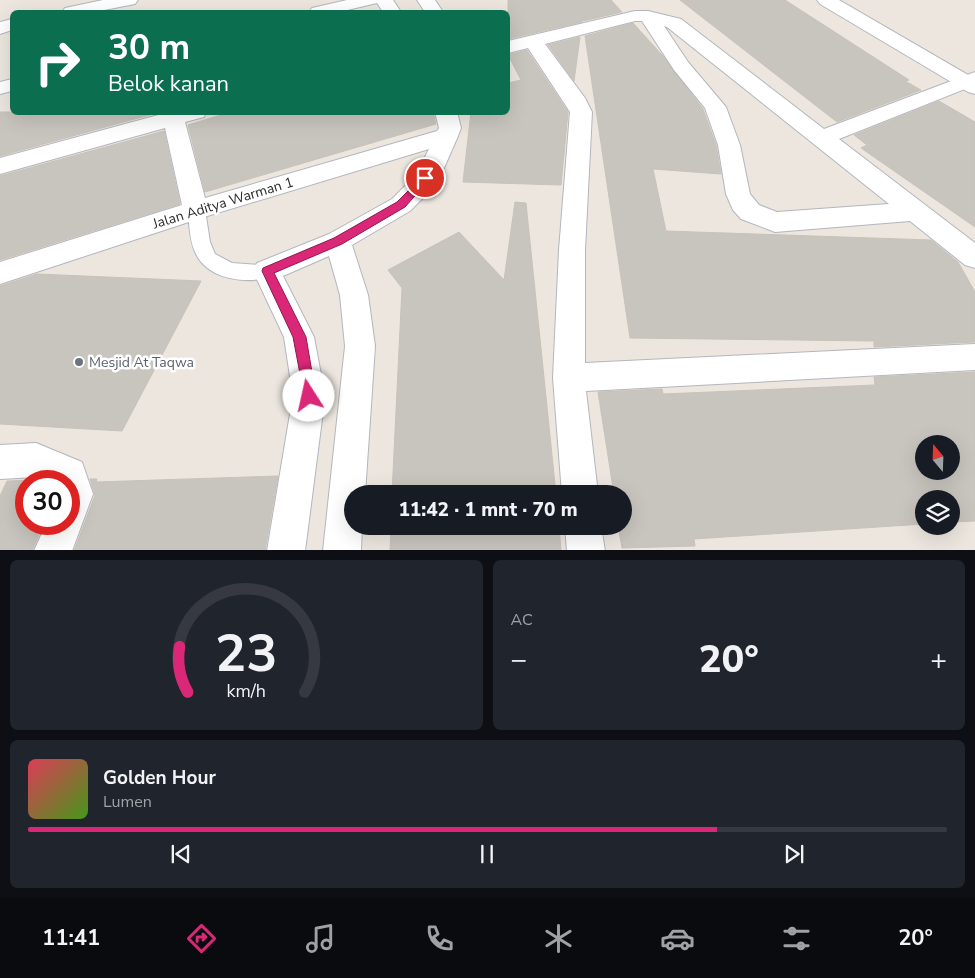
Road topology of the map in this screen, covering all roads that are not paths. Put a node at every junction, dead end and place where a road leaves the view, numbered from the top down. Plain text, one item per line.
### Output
1 (371, 0) edge
2 (826, 0) edge
3 (856, 0) edge
4 (138, 2) edge
5 (84, 10) edge
6 (327, 10) edge
7 (648, 16) junction
8 (533, 40) junction
9 (510, 46) edge
10 (973, 78) edge
11 (173, 116) edge
12 (447, 124) edge
13 (821, 138) junction
14 (0, 166) edge
15 (196, 210) junction
16 (915, 212) junction
17 (338, 241) junction
18 (975, 258) edge
19 (267, 271) junction
20 (0, 273) edge
21 (975, 357) edge
22 (569, 378) junction
23 (0, 462) edge
24 (60, 470) edge
25 (579, 485) edge
26 (59, 535) edge
27 (584, 535) edge
28 (53, 550) edge
29 (286, 550) edge
30 (342, 550) edge
31 (586, 550) edge

1 - 6 street
2 - 10 street
3 - 10 street
4 - 5 street
7 - 8 street
7 - 13 street
7 - 16 street
8 - 9 street
8 - 22 street
10 - 13 street
11 - 14 street
11 - 15 street
12 - 15 street, Jalan Aditya Warman 1
12 - 17 street
13 - 16 street
15 - 19 lane
15 - 20 street, Jalan Aditya Warman 1
16 - 18 street
17 - 19 street
17 - 30 street
19 - 29 street
21 - 22 street
22 - 25 street
23 - 24 street
26 - 28 street
27 - 31 street

